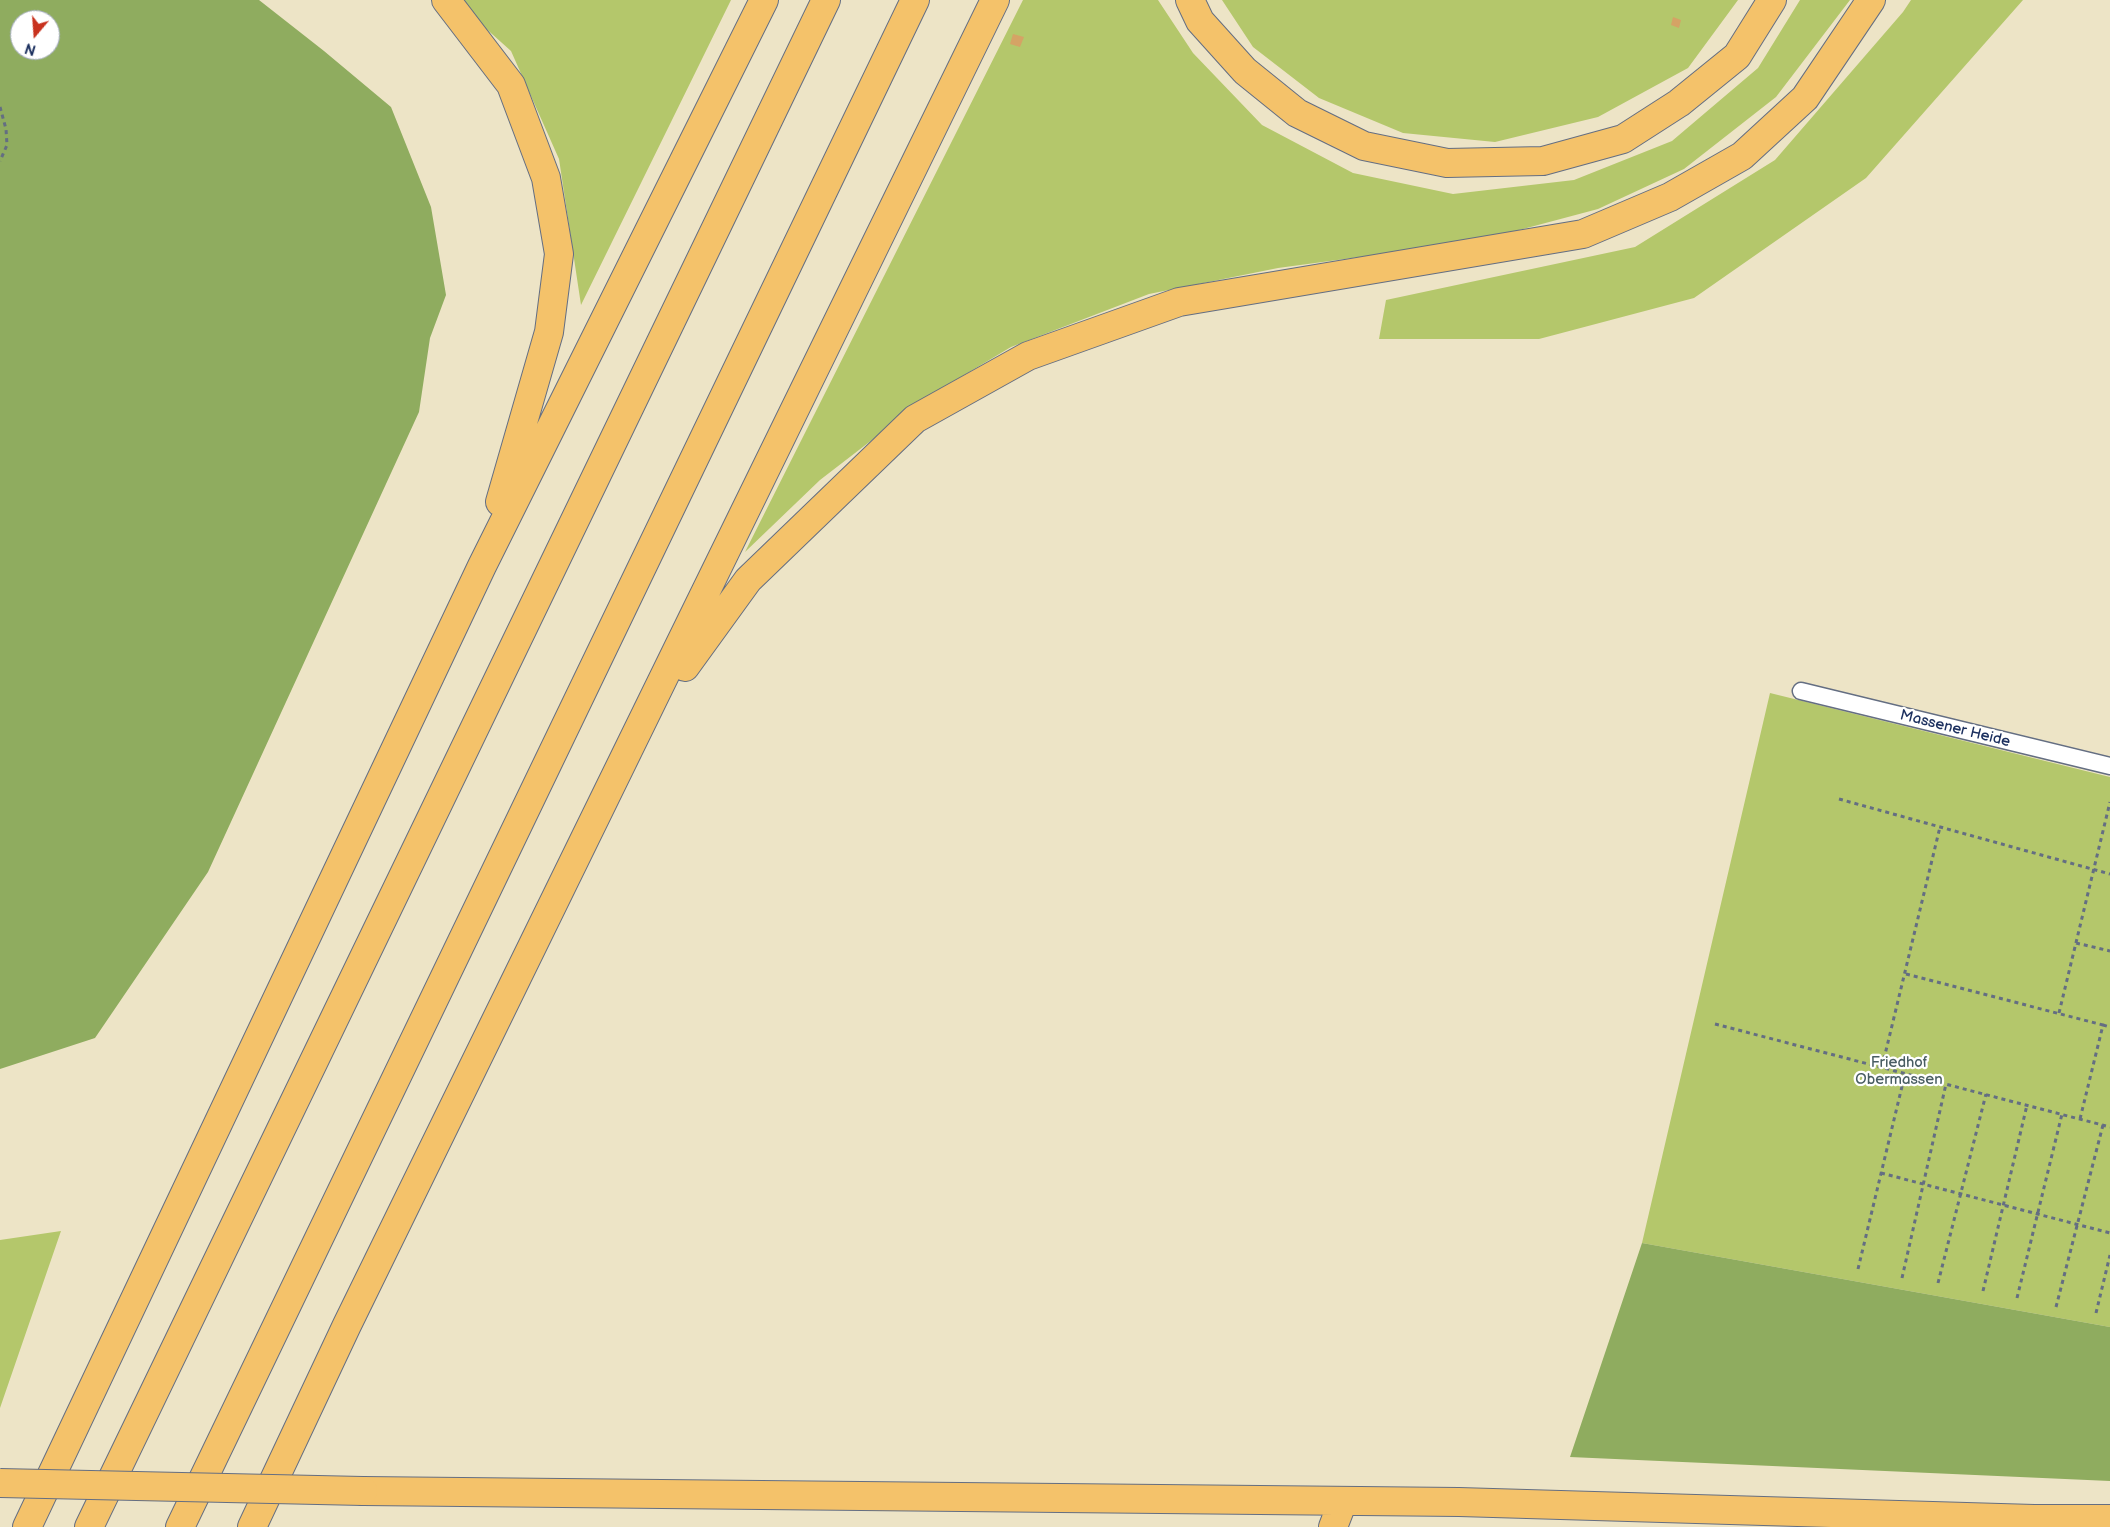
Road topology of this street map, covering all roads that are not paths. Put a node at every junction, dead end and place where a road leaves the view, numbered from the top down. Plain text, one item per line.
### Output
1 (446, 0) edge
2 (764, 0) edge
3 (826, 0) edge
4 (915, 0) edge
5 (995, 0) edge
6 (1190, 0) edge
7 (1772, 0) edge
8 (1871, 0) edge
9 (482, 566) junction
10 (1801, 691) dead end
11 (633, 742) junction
12 (2110, 766) edge
13 (0, 1483) edge
14 (1344, 1501) junction
15 (2110, 1520) edge
16 (27, 1527) edge
17 (89, 1527) edge
18 (180, 1527) edge
19 (252, 1527) edge
20 (1333, 1527) edge
21 (1350, 1527) edge

1 - 9 main road
2 - 9 main road
3 - 17 main road
4 - 18 main road
5 - 11 main road
6 - 7 main road
8 - 11 main road
9 - 16 main road
10 - 12 lane, Massener Heide
11 - 19 main road
13 - 14 main road, bridge
14 - 15 main road
14 - 20 main road
14 - 21 main road

